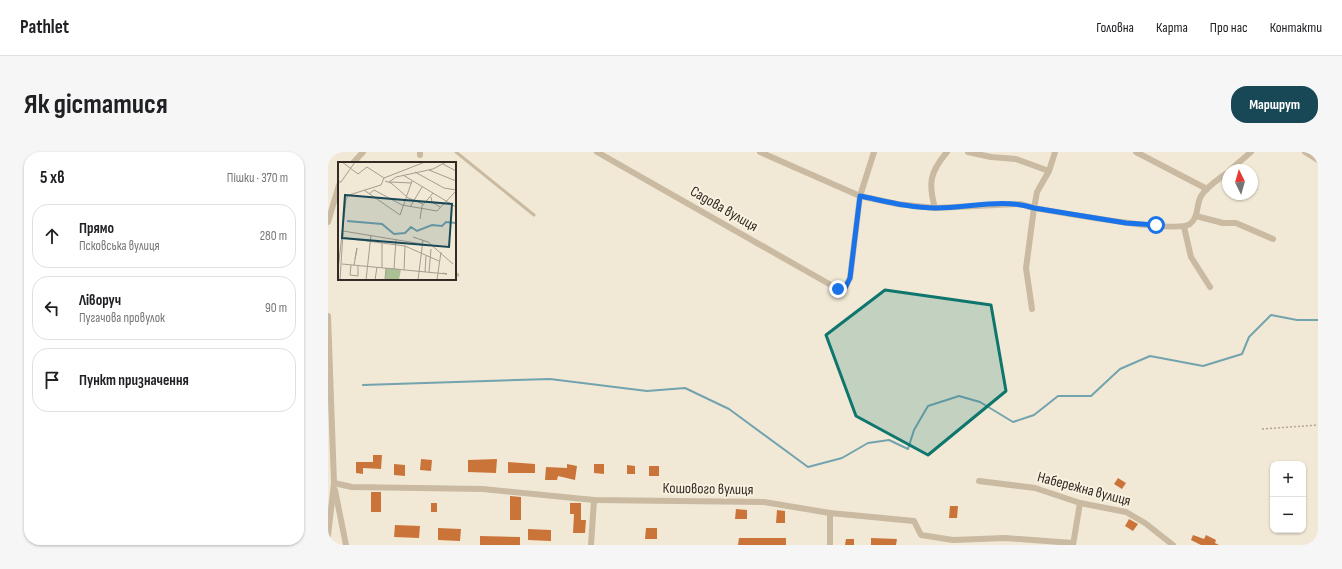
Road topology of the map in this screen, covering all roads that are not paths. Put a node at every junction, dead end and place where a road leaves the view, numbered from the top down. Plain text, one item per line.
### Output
1 (363, 152) edge
2 (456, 152) edge
3 (597, 152) edge
4 (760, 152) edge
5 (874, 152) edge
6 (947, 152) edge
7 (968, 152) edge
8 (1055, 152) edge
9 (1136, 152) edge
10 (1250, 152) edge
11 (1305, 152) edge
12 (1318, 160) edge
13 (354, 162) edge
14 (1237, 164) edge
15 (1049, 171) junction
16 (1222, 177) edge
17 (338, 188) edge
18 (1207, 189) junction
19 (860, 196) junction
20 (935, 208) junction
21 (1034, 208) junction
22 (534, 215) dead end
23 (1196, 216) junction
24 (328, 222) edge
25 (1184, 227) junction
26 (1273, 239) dead end
27 (1210, 286) dead end
28 (1032, 309) dead end
29 (328, 316) edge
30 (979, 481) dead end
31 (334, 483) junction
32 (594, 500) junction
33 (1080, 503) junction
34 (830, 513) junction
35 (328, 536) edge
36 (1073, 544) edge
37 (346, 545) edge
38 (591, 545) edge
39 (830, 545) edge
40 (1173, 545) edge

1 - 13 street
2 - 22 lane
3 - 19 street, Садова вулиця
4 - 19 street
5 - 19 street
6 - 20 street
7 - 15 street
8 - 15 street
9 - 18 street
10 - 14 street
11 - 12 street
15 - 21 street
16 - 18 street
17 - 24 street
18 - 23 street
19 - 20 street
20 - 21 street
21 - 25 street
21 - 28 street
23 - 25 street
23 - 26 street
25 - 27 street
29 - 31 street
30 - 33 street, Набережна вулиця
31 - 32 street, Кошового вулиця
31 - 35 street
31 - 37 street
32 - 34 street, Кошового вулиця
32 - 38 street
33 - 36 street
33 - 40 street, Набережна вулиця
34 - 36 street, Кошового вулиця
34 - 39 street

